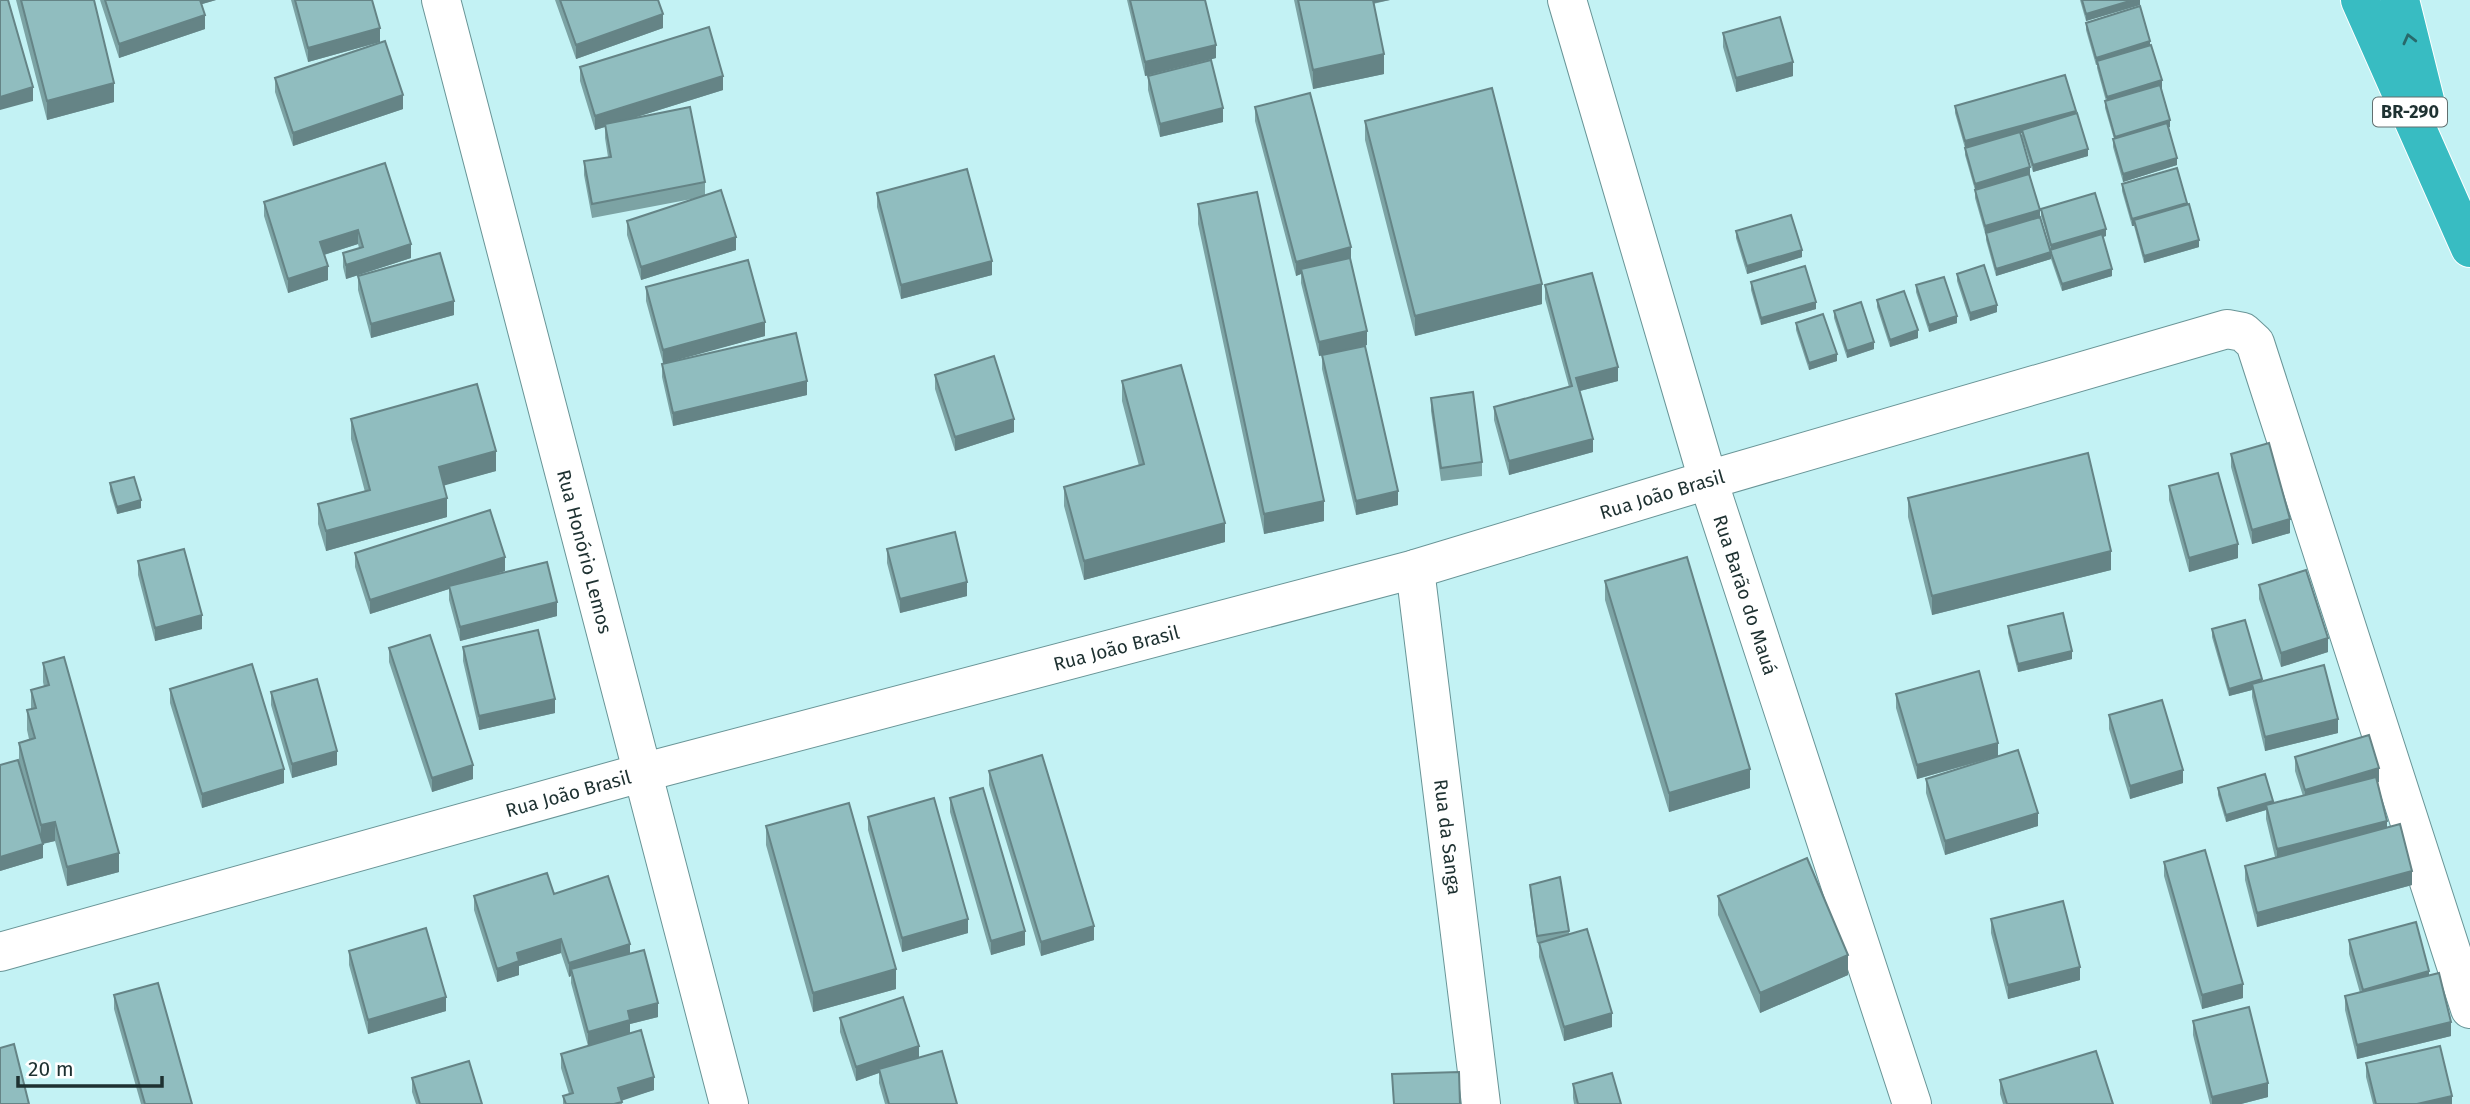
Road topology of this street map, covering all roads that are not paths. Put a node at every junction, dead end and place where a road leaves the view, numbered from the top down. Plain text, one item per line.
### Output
1 (441, 0) edge
2 (1567, 0) edge
3 (2360, 0) edge
4 (2400, 0) edge
5 (2465, 235) edge
6 (1708, 480) junction
7 (1415, 569) junction
8 (641, 773) junction
9 (0, 952) edge
10 (2470, 1009) edge
11 (729, 1104) edge
12 (1481, 1104) edge
13 (1912, 1104) edge

1 - 8 street, Rua Honório Lemos
2 - 6 street, Rua Barão do Mauá
3 - 5 highway, BR-290
5 -> 4 highway, BR-290
6 - 7 street, Rua João Brasil
6 - 10 street, Rua João Brasil
6 - 13 street, Rua Barão do Mauá
7 - 8 street, Rua João Brasil
7 - 12 street, Rua da Sanga
8 - 9 street, Rua João Brasil
8 - 11 street, Rua Honório Lemos

